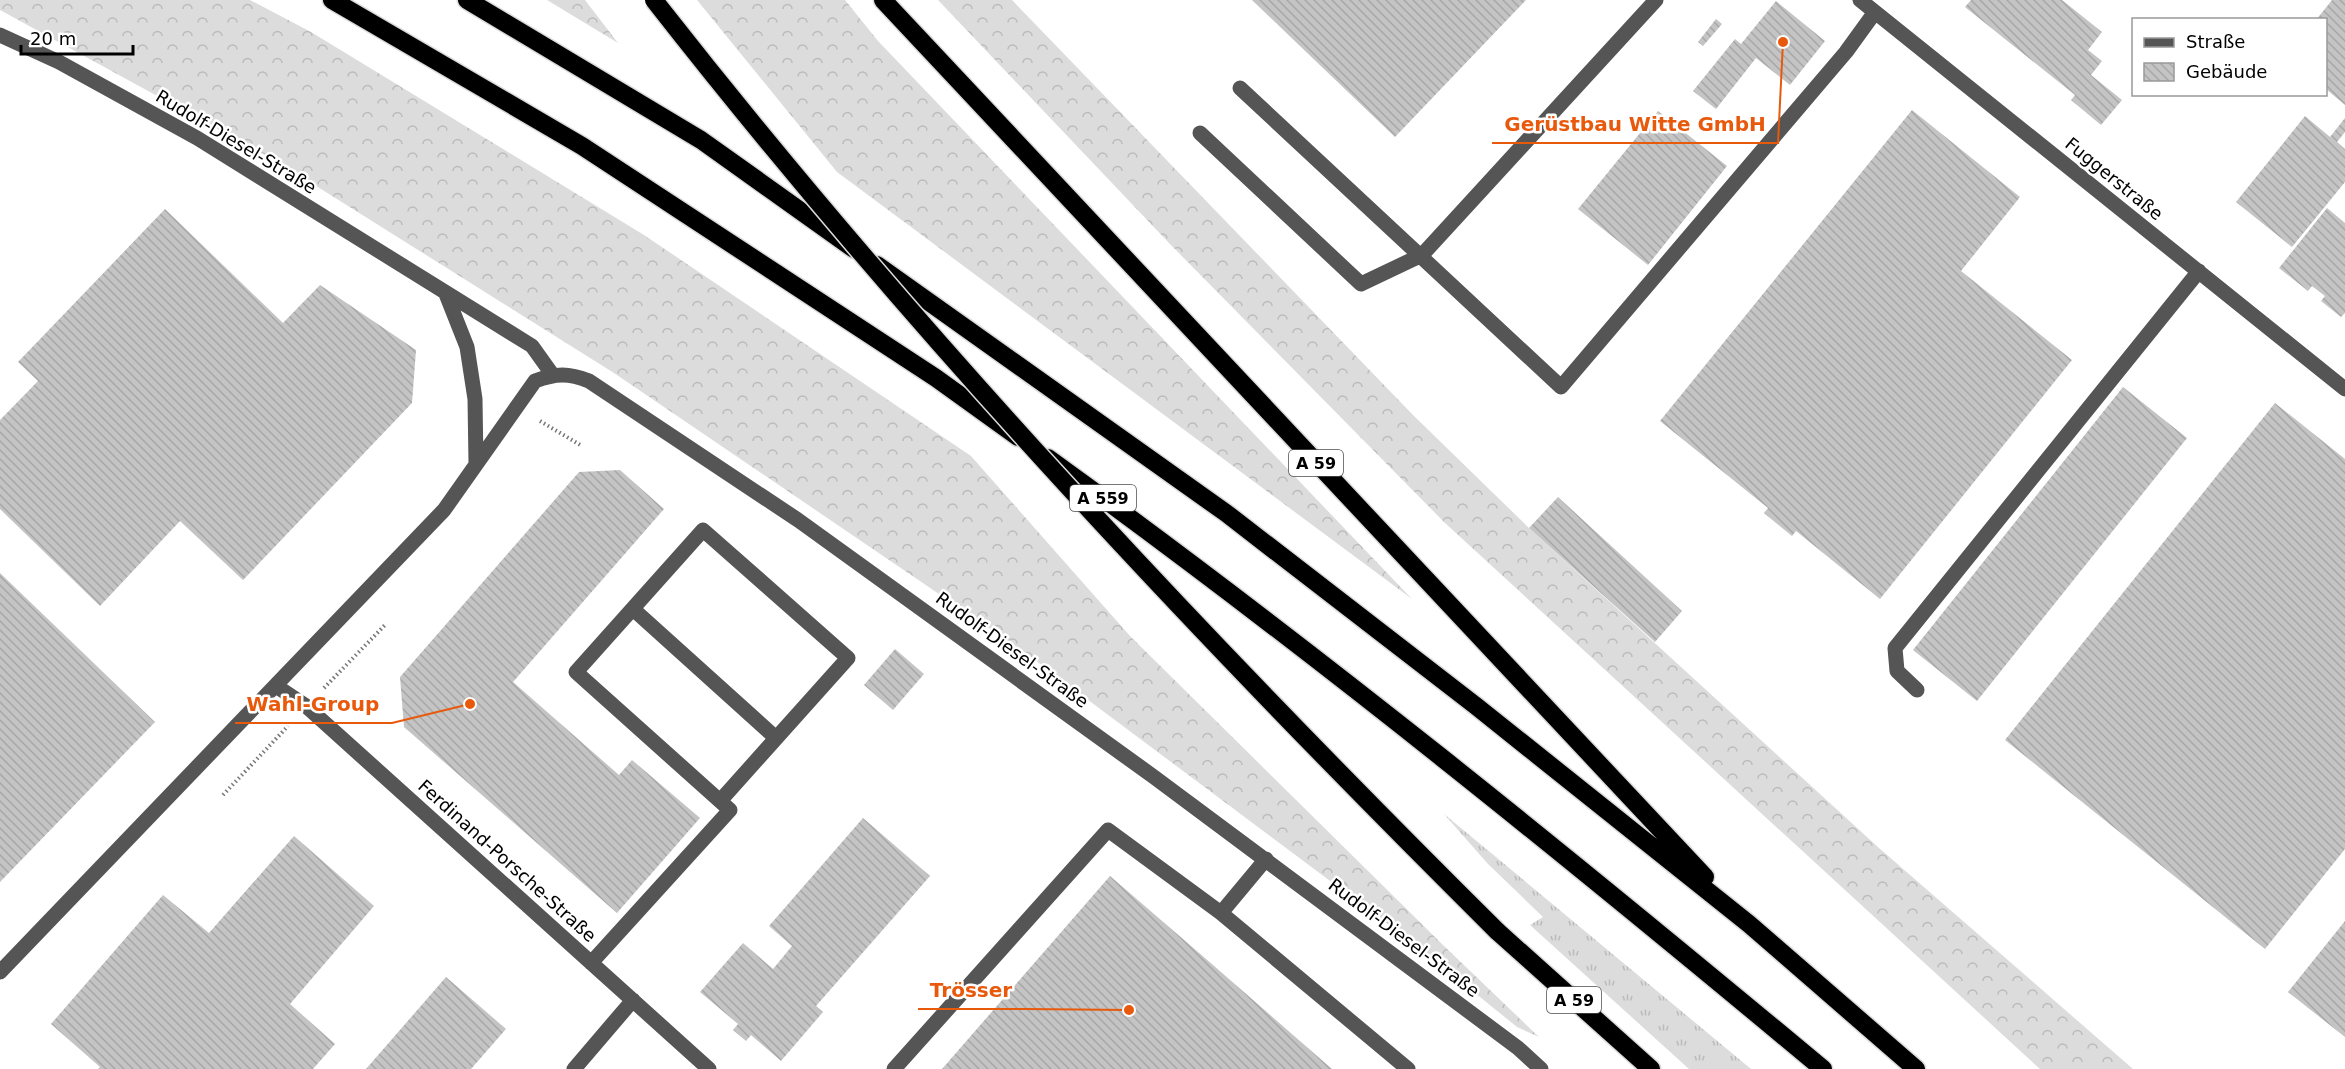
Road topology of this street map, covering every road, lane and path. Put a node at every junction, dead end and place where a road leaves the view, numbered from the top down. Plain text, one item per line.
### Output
1 (332, 0) edge
2 (467, 0) edge
3 (654, 0) edge
4 (883, 0) edge
5 (1656, 0) edge
6 (1860, 0) edge
7 (1875, 12) junction
8 (0, 35) edge
9 (1240, 88) dead end
10 (1200, 133) dead end
11 (1422, 255) junction
12 (2199, 271) junction
13 (446, 294) junction
14 (552, 374) junction
15 (2345, 389) edge
16 (476, 464) junction
17 (633, 609) junction
18 (276, 686) junction
19 (1917, 690) dead end
20 (776, 738) junction
21 (720, 801) junction
22 (1266, 860) junction
23 (1221, 913) junction
24 (1749, 924) junction
25 (591, 963) junction
26 (0, 972) edge
27 (633, 1000) junction
28 (574, 1069) edge
29 (709, 1069) edge
30 (894, 1069) edge
31 (1408, 1069) edge
32 (1541, 1069) edge
33 (1651, 1069) edge
34 (1823, 1069) edge
35 (1916, 1069) edge

1 - 34 highway, A 559
2 - 24 highway
3 - 33 highway, A 59, bridge
4 - 24 highway, A 59
5 - 11 street
6 - 7 street, Fuggerstraße
7 - 11 street
7 - 12 street, Fuggerstraße
8 - 13 street, Rudolf-Diesel-Straße
9 - 11 street
10 - 11 street
12 - 15 street, Fuggerstraße
12 - 19 street
13 - 14 street, Rudolf-Diesel-Straße
13 - 16 street
14 - 16 street
14 - 22 street, Rudolf-Diesel-Straße
16 - 18 street
17 - 20 street
17 - 20 street
17 - 21 street
18 - 25 street, Ferdinand-Porsche-Straße
18 - 26 street
20 - 21 street
21 - 25 street
22 - 23 street
22 - 32 street, Rudolf-Diesel-Straße
23 - 30 street
23 - 31 street
24 - 35 highway, A 59
25 - 27 street, Ferdinand-Porsche-Straße
27 - 28 street
27 - 29 street, Ferdinand-Porsche-Straße

